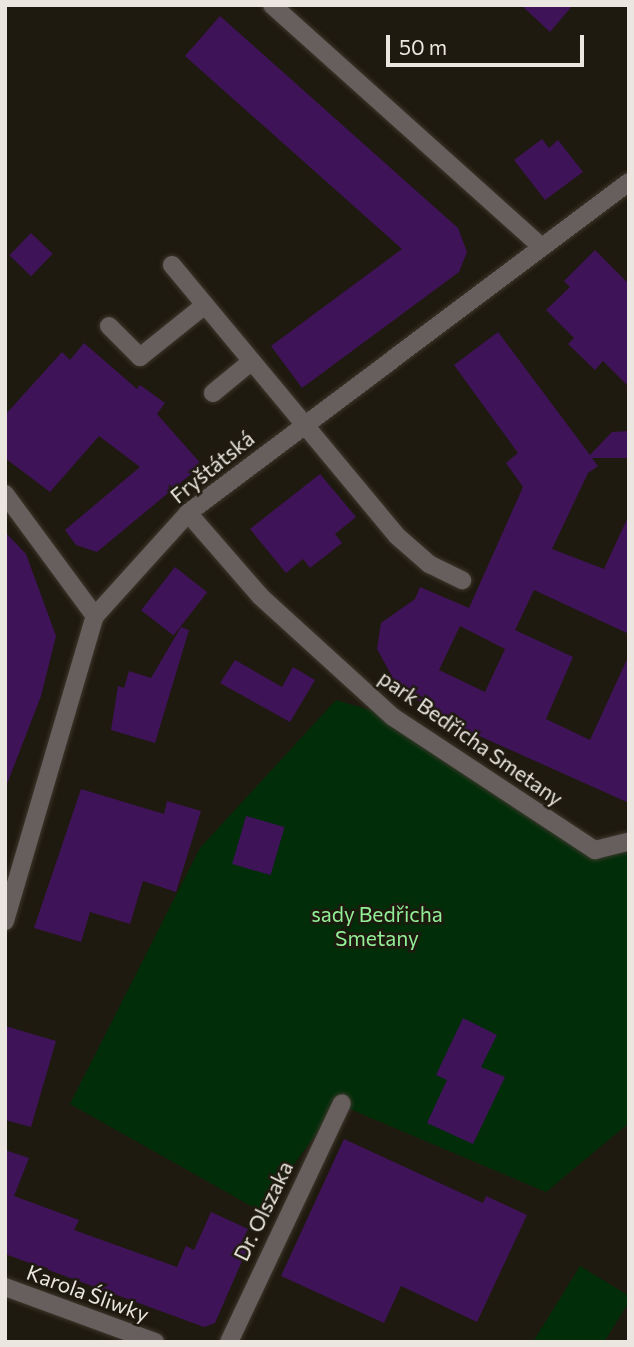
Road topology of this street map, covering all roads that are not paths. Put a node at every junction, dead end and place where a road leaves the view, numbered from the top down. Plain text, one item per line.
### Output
1 (272, 5) edge
2 (629, 182) edge
3 (541, 246) junction
4 (172, 265) dead end
5 (205, 305) junction
6 (109, 327) dead end
7 (252, 361) junction
8 (213, 393) dead end
9 (305, 423) junction
10 (5, 494) edge
11 (188, 513) junction
12 (462, 580) dead end
13 (95, 616) junction
14 (627, 842) dead end
15 (5, 922) edge
16 (342, 1103) dead end
17 (5, 1287) edge
18 (155, 1342) edge
19 (229, 1342) edge

1 - 3 street
2 - 3 street, Fryštátská
3 - 9 street, Fryštátská
4 - 5 street
5 - 6 street
5 - 7 street
7 - 8 street
7 - 9 street
9 - 11 street, Fryštátská
9 - 12 street
10 - 13 street
11 - 13 street, Fryštátská
11 - 14 street, park Bedřicha Smetany
13 - 15 street, Fryštátská
16 - 19 street, Dr. Olszaka
17 - 18 street, Karola Śliwky

